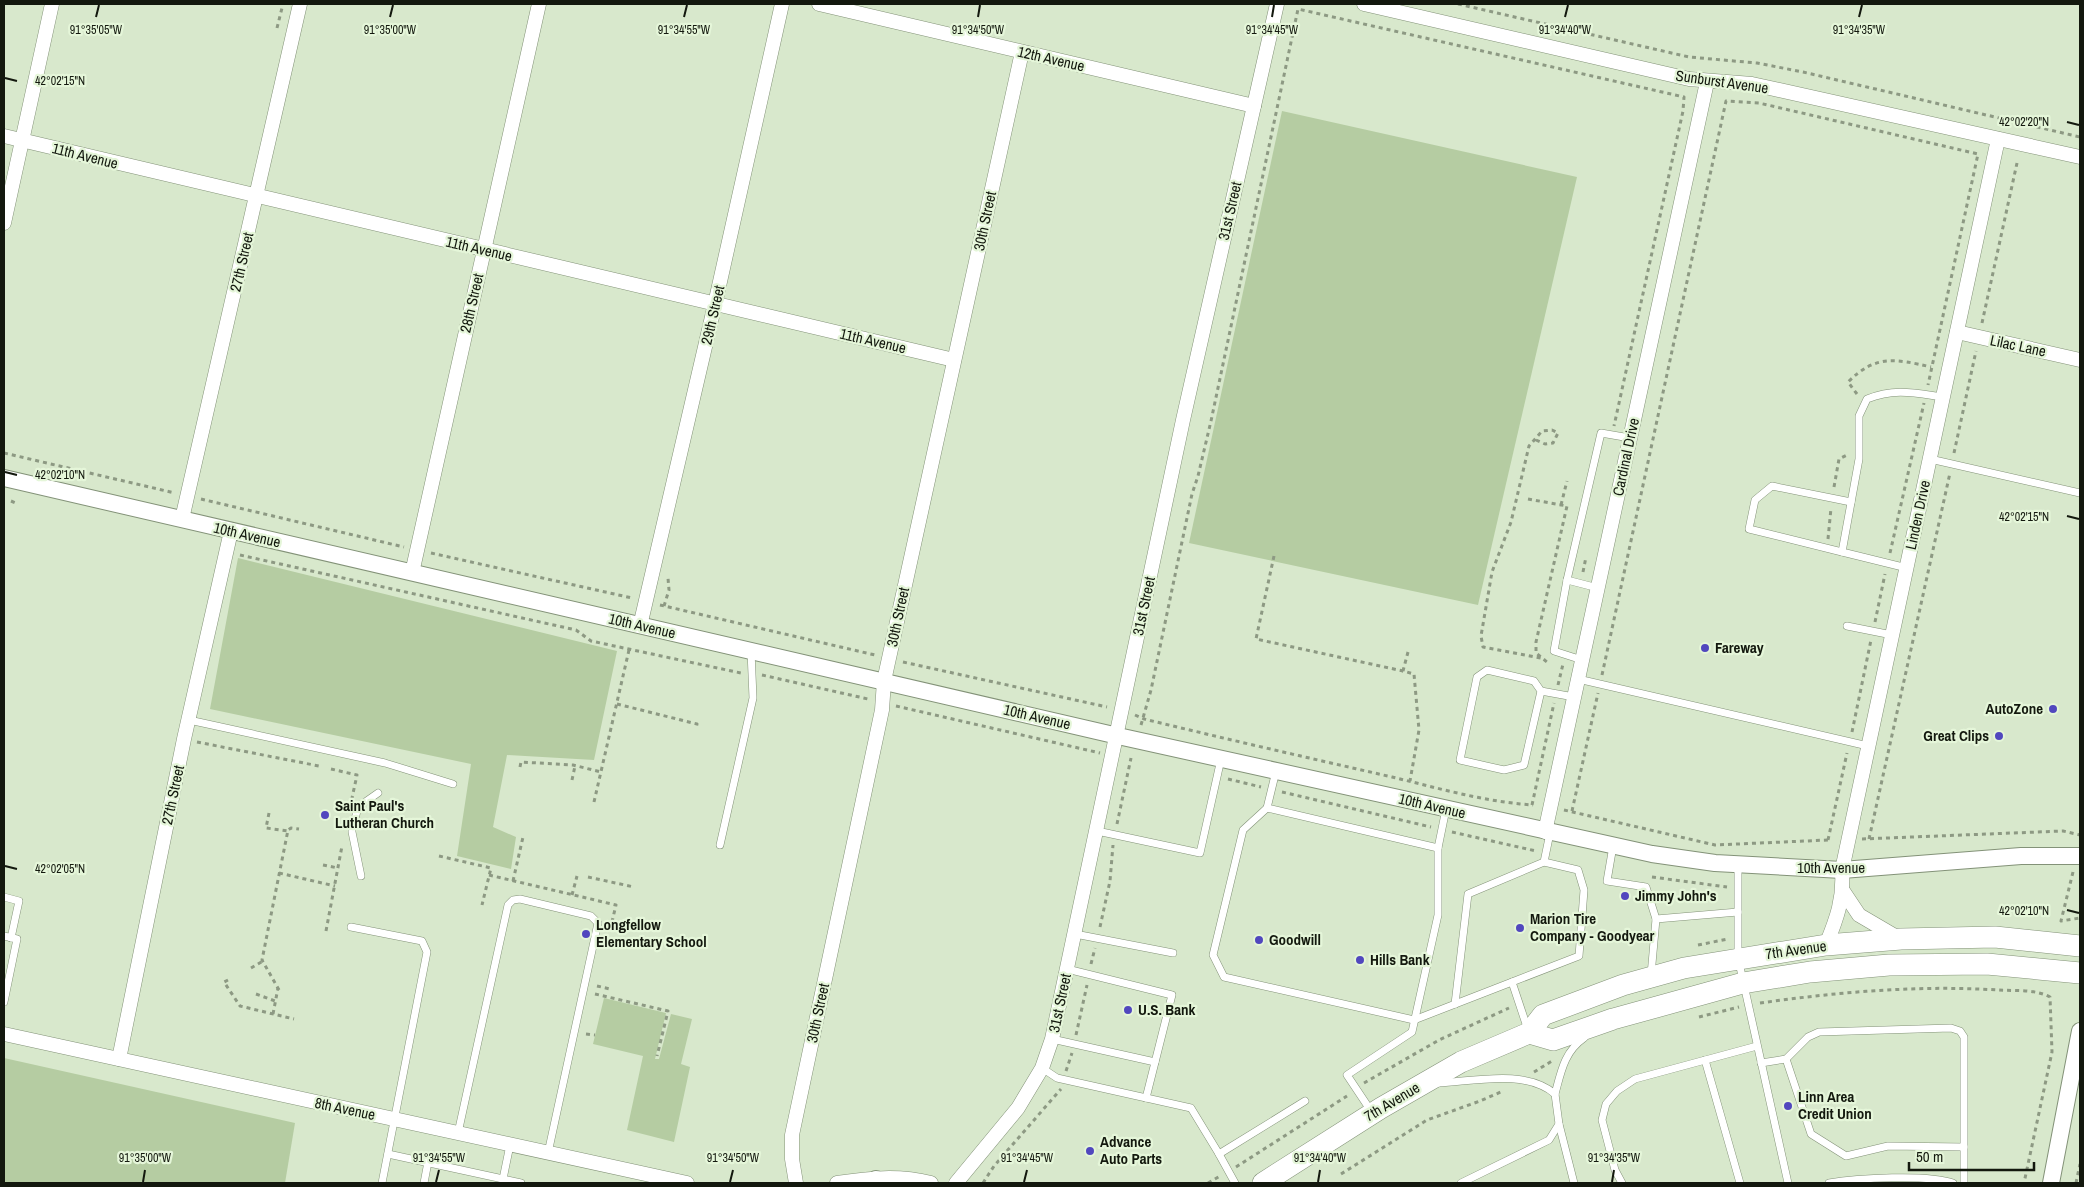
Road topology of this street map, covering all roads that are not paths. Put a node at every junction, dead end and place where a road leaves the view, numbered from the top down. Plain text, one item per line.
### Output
1 (52, 4) edge
2 (300, 4) edge
3 (539, 4) edge
4 (782, 4) edge
5 (819, 4) edge
6 (1277, 4) edge
7 (1364, 4) edge
8 (1022, 52) junction
9 (1707, 82) junction
10 (1254, 106) junction
11 (4, 136) edge
12 (1998, 139) junction
13 (22, 140) junction
14 (2080, 156) edge
15 (257, 197) junction
16 (4, 223) edge
17 (484, 250) junction
18 (715, 304) junction
19 (1957, 332) junction
20 (954, 360) junction
21 (2080, 360) edge
22 (1943, 397) junction
23 (1630, 438) junction
24 (1930, 459) junction
25 (4, 478) edge
26 (2080, 493) edge
27 (1851, 502) junction
28 (182, 519) junction
29 (231, 531) junction
30 (1842, 552) junction
31 (1907, 568) junction
32 (412, 573) junction
33 (1567, 580) junction
34 (1598, 588) junction
35 (640, 626) junction
36 (1847, 626) dead end
37 (1892, 635) junction
38 (750, 650) junction
39 (1582, 660) junction
40 (1578, 679) junction
41 (884, 681) junction
42 (1540, 691) junction
43 (1574, 697) junction
44 (189, 720) junction
45 (1118, 736) junction
46 (1868, 746) junction
47 (1221, 759) junction
48 (1276, 771) junction
49 (453, 784) dead end
50 (378, 793) dead end
51 (1267, 808) junction
52 (1446, 809) junction
53 (355, 819) dead end
54 (1097, 831) junction
55 (352, 832) dead end
56 (1548, 832) junction
57 (720, 845) dead end
58 (1613, 846) junction
59 (1438, 848) junction
60 (2080, 856) edge
61 (1544, 862) junction
62 (1738, 864) junction
63 (1842, 870) junction
64 (361, 876) dead end
65 (1843, 891) junction
66 (4, 898) edge
67 (1738, 912) junction
68 (1656, 919) junction
69 (351, 927) dead end
70 (1075, 934) junction
71 (8, 937) edge
72 (1901, 940) junction
73 (1826, 945) junction
74 (2080, 946) edge
75 (1173, 953) dead end
76 (1738, 958) junction
77 (1067, 969) junction
78 (2080, 972) edge
79 (1651, 978) junction
80 (1512, 982) junction
81 (1743, 983) junction
82 (4, 1002) edge
83 (1455, 1004) junction
84 (1613, 1019) junction
85 (1414, 1020) junction
86 (2080, 1030) edge
87 (1529, 1033) junction
88 (4, 1034) edge
89 (1052, 1039) junction
90 (1757, 1046) junction
91 (119, 1059) junction
92 (1786, 1059) junction
93 (1705, 1060) junction
94 (1155, 1062) junction
95 (1761, 1063) junction
96 (1042, 1068) junction
97 (1424, 1084) junction
98 (1555, 1094) junction
99 (1146, 1098) junction
100 (1304, 1101) dead end
101 (1373, 1113) junction
102 (395, 1120) junction
103 (1559, 1124) junction
104 (458, 1133) junction
105 (510, 1145) junction
106 (1964, 1147) junction
107 (548, 1153) junction
108 (388, 1154) junction
109 (1219, 1154) junction
110 (428, 1162) junction
111 (503, 1179) junction
112 (882, 1181) edge
113 (382, 1183) edge
114 (424, 1183) edge
115 (521, 1183) edge
116 (687, 1183) edge
117 (796, 1183) edge
118 (838, 1183) edge
119 (930, 1183) edge
120 (956, 1183) edge
121 (1235, 1183) edge
122 (1262, 1183) edge
123 (1461, 1183) edge
124 (1574, 1183) edge
125 (1622, 1183) edge
126 (1740, 1183) edge
127 (1788, 1183) edge
128 (1830, 1183) edge
129 (1953, 1183) edge
130 (1964, 1183) edge
131 (2051, 1183) edge

1 - 13 street
2 - 15 street, 27th Street
3 - 17 street, 28th Street
4 - 18 street, 29th Street
5 - 8 street, 12th Avenue
6 - 10 street, 31st Street
7 - 9 street, Sunburst Avenue
8 - 10 street, 12th Avenue
8 - 20 street, 30th Street
9 - 12 street, Sunburst Avenue
9 - 23 street, Cardinal Drive
10 - 45 street, 31st Street
11 - 13 street, 11th Avenue
12 - 14 street, Sunburst Avenue
12 - 19 street, Linden Drive
13 - 15 street, 11th Avenue
13 - 16 street
15 - 17 street, 11th Avenue
15 - 28 street, 27th Street
17 - 18 street, 11th Avenue
17 - 32 street, 28th Street
18 - 20 street, 11th Avenue
18 - 35 street, 29th Street
19 - 21 street, Lilac Lane
19 - 22 street, Linden Drive
20 - 41 street, 30th Street
22 - 24 street, Linden Drive
22 - 27 lane
23 - 33 lane
23 - 34 street, Cardinal Drive
24 - 26 lane
24 - 31 street, Linden Drive
25 - 28 street, 10th Avenue
27 - 30 lane
27 - 30 lane
28 - 29 street, 10th Avenue
29 - 32 street, 10th Avenue
29 - 44 street, 27th Street
30 - 31 lane
31 - 37 street, Linden Drive
32 - 35 street, 10th Avenue
33 - 34 lane
33 - 39 lane
34 - 39 street, Cardinal Drive
35 - 38 street, 10th Avenue
36 - 37 lane
37 - 46 street, Linden Drive
38 - 41 street, 10th Avenue
38 - 57 lane
39 - 40 street, Cardinal Drive
40 - 43 street, Cardinal Drive
40 - 46 lane
41 - 45 street, 10th Avenue
41 - 117 street, 30th Street
42 - 42 lane
42 - 43 lane
43 - 56 street, Cardinal Drive
44 - 49 lane
44 - 91 street, 27th Street
45 - 47 street, 10th Avenue
45 - 54 street, 31st Street
46 - 63 street, Linden Drive
47 - 48 street, 10th Avenue
47 - 54 lane
48 - 51 lane
48 - 52 street, 10th Avenue
50 - 53 lane
51 - 59 lane
51 - 85 lane
52 - 56 street, 10th Avenue
52 - 59 lane
54 - 70 street, 31st Street
55 - 64 lane
56 - 58 street, 10th Avenue
56 - 61 lane
58 - 62 street, 10th Avenue
58 - 68 lane
59 - 85 lane
60 - 63 street, 10th Avenue
61 - 80 lane
61 - 83 lane
62 - 63 street, 10th Avenue
62 - 67 lane
63 - 65 street, Linden Drive
65 - 72 street
65 - 73 street, Linden Drive
66 - 71 lane
67 - 68 lane
67 - 76 lane
68 - 79 lane
69 - 102 lane
70 - 75 lane
70 - 77 street, 31st Street
71 - 82 lane
72 - 73 main road, 7th Avenue
72 - 74 main road, 7th Avenue
73 - 76 main road, 7th Avenue
76 - 79 main road, 7th Avenue
76 - 81 lane
77 - 89 street, 31st Street
77 - 94 lane
78 - 81 main road, 7th Avenue
79 - 87 main road, 7th Avenue
80 - 83 lane
80 - 87 lane
81 - 84 main road, 7th Avenue
81 - 90 lane
83 - 85 lane
84 - 87 main road, 7th Avenue
84 - 98 lane
85 - 101 lane
86 - 131 street
87 - 97 main road, 7th Avenue
88 - 91 street, 8th Avenue
89 - 94 lane
89 - 96 street, 31st Street
90 - 93 lane
90 - 95 lane
91 - 102 street, 8th Avenue
92 - 95 lane
92 - 106 lane
92 - 106 lane
93 - 125 lane
93 - 126 lane
94 - 99 lane
95 - 127 lane
96 - 99 lane
96 - 120 street, 31st Street
97 - 98 lane
97 - 101 main road, 7th Avenue
98 - 103 lane
99 - 109 lane
100 - 109 lane
101 - 122 main road, 7th Avenue
102 - 104 street, 8th Avenue
102 - 108 lane
103 - 123 lane
103 - 124 lane
104 - 105 street, 8th Avenue
104 - 107 lane
105 - 107 street, 8th Avenue
105 - 111 lane
106 - 130 lane
107 - 116 street, 8th Avenue
108 - 110 lane
108 - 113 lane
109 - 121 lane
110 - 111 lane
110 - 114 lane
111 - 115 lane
112 - 118 street
112 - 119 street
128 - 129 lane

